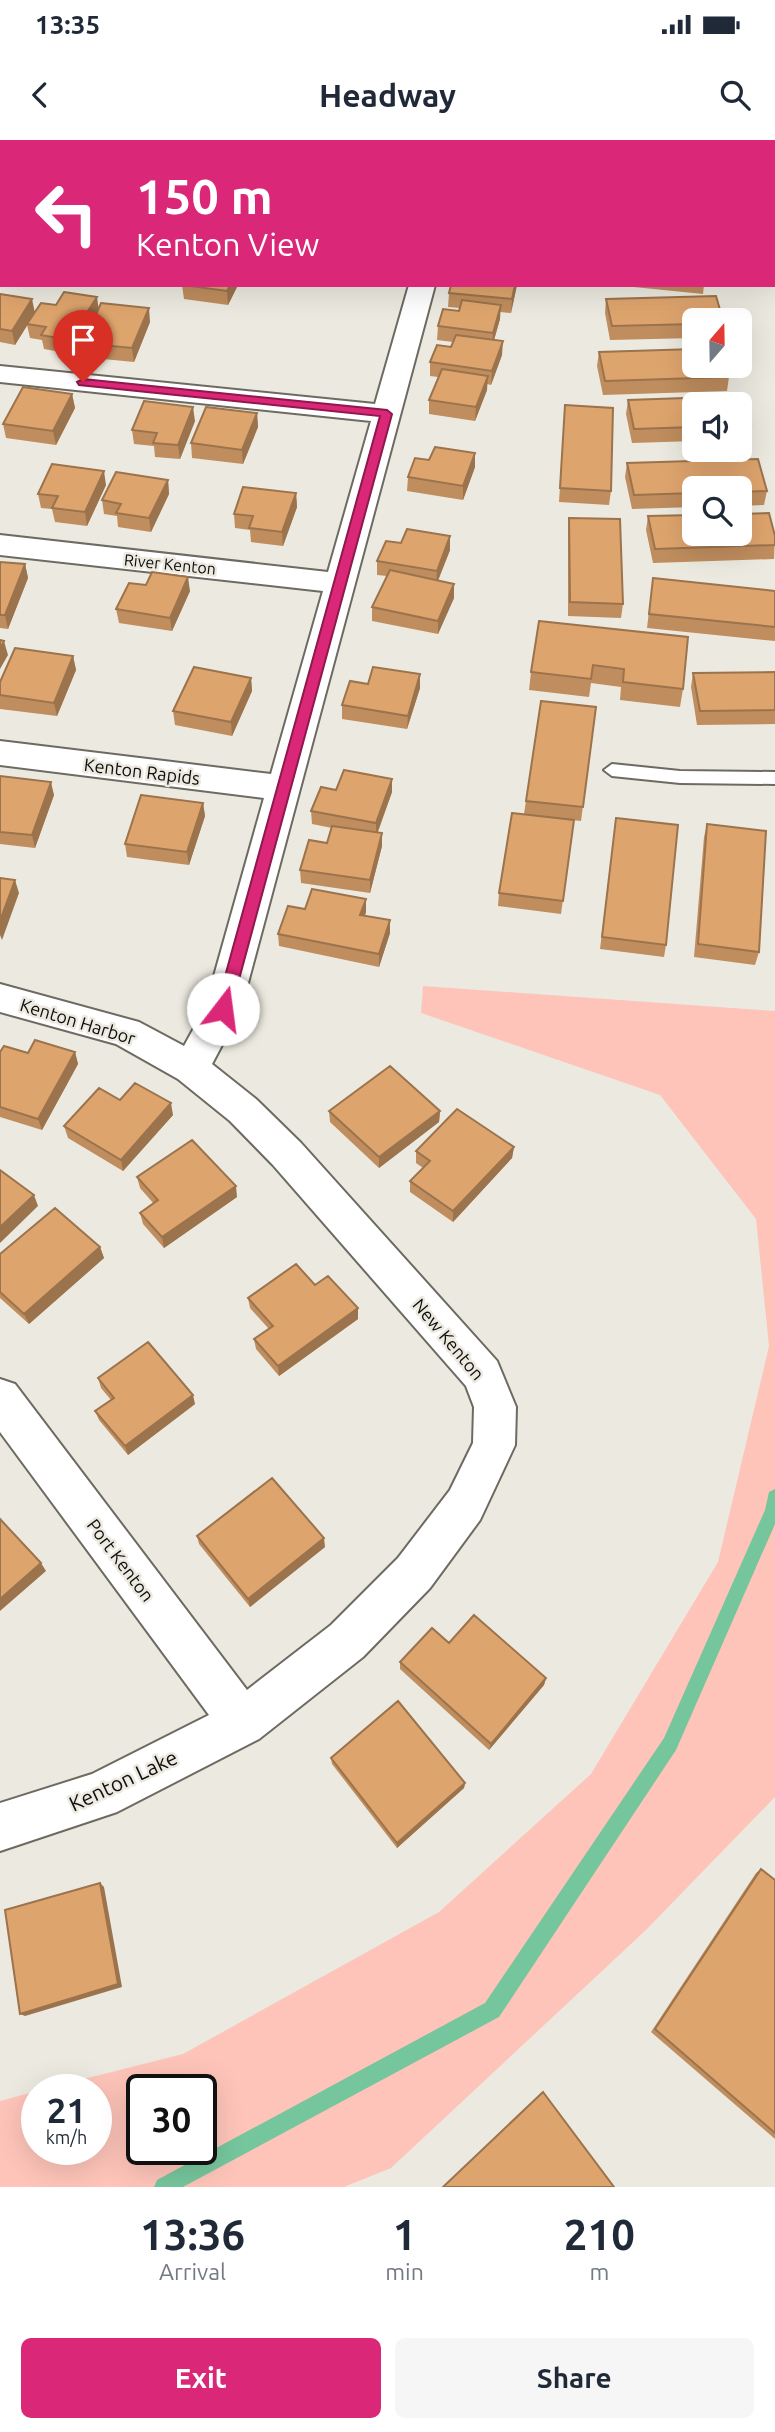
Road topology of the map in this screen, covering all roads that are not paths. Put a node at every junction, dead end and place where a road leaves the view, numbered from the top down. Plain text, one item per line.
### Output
1 (421, 287) edge
2 (0, 374) edge
3 (387, 414) junction
4 (0, 545) edge
5 (341, 583) junction
6 (0, 753) edge
7 (612, 771) dead end
8 (775, 778) edge
9 (284, 788) junction
10 (0, 998) edge
11 (191, 1068) junction
12 (0, 1398) edge
13 (243, 1723) junction
14 (0, 1827) edge

1 - 3 street
2 - 3 street
3 - 5 street
4 - 5 street, River Kenton
5 - 9 street
6 - 9 street, Kenton Rapids
7 - 8 lane
9 - 11 street
10 - 11 street, Kenton Harbor
11 - 13 street, New Kenton
12 - 13 street, Port Kenton
13 - 14 street, Kenton Lake

